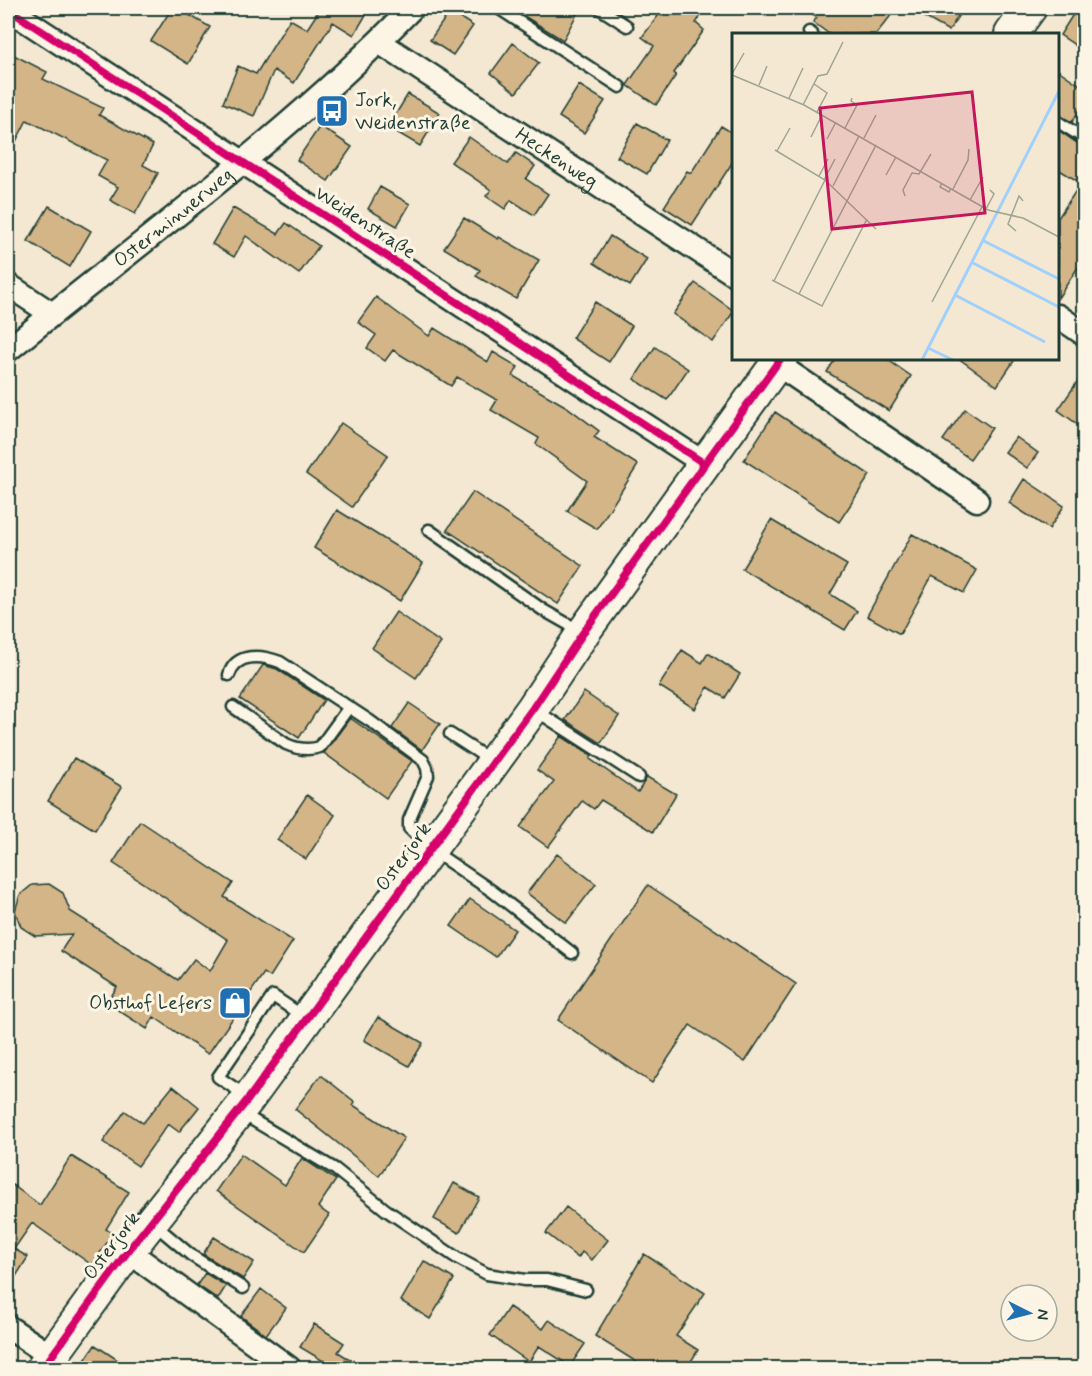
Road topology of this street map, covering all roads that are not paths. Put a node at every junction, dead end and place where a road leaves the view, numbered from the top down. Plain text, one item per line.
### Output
1 (412, 8) edge
2 (498, 8) edge
3 (599, 8) edge
4 (8, 9) edge
5 (627, 26) dead end
6 (379, 42) junction
7 (620, 87) dead end
8 (1059, 123) edge
9 (1084, 138) edge
10 (241, 162) junction
11 (732, 273) edge
12 (8, 285) edge
13 (52, 314) junction
14 (1059, 317) edge
15 (1084, 334) edge
16 (8, 350) edge
17 (779, 361) edge
18 (705, 464) junction
19 (977, 500) dead end
20 (429, 530) dead end
21 (583, 633) junction
22 (229, 675) dead end
23 (233, 707) dead end
24 (349, 707) junction
25 (532, 708) junction
26 (450, 734) dead end
27 (493, 762) junction
28 (639, 777) dead end
29 (430, 849) junction
30 (572, 953) dead end
31 (244, 1104) junction
32 (151, 1222) junction
33 (128, 1251) junction
34 (243, 1288) dead end
35 (586, 1290) dead end
36 (8, 1327) edge
37 (47, 1362) edge
38 (289, 1368) edge

1 - 6 street, Osterminnerweg
2 - 7 lane
3 - 5 lane
4 - 10 street, Weidenstraße
6 - 10 street, Osterminnerweg
6 - 11 street, Heckenweg
8 - 9 lane
10 - 13 street, Osterminnerweg
10 - 18 street, Weidenstraße
12 - 13 street
13 - 16 street, Osterminnerweg
14 - 15 street
17 - 18 main road, Osterjork
17 - 19 street
18 - 21 main road, Osterjork
20 - 21 lane
21 - 25 main road, Osterjork
22 - 24 lane
23 - 24 lane
24 - 29 lane
25 - 27 main road, Osterjork
25 - 28 lane
26 - 27 lane
27 - 29 main road, Osterjork
29 - 30 lane
29 - 31 main road, Osterjork
31 - 32 main road, Osterjork
31 - 35 lane
32 - 33 main road, Osterjork
32 - 34 lane
33 - 37 main road, Osterjork
33 - 38 street
36 - 37 street

